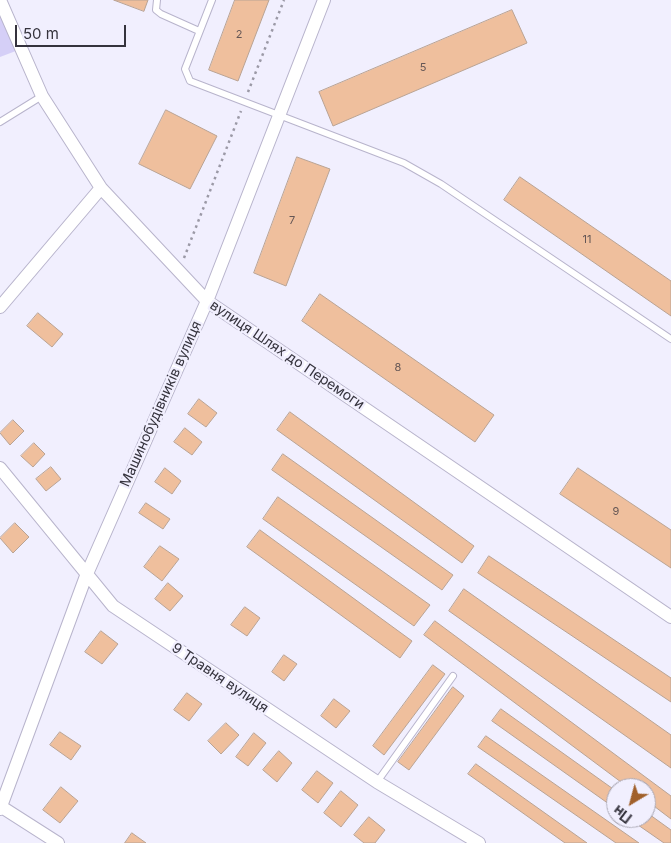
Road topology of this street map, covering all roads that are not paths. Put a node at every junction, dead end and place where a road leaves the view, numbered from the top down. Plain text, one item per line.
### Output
1 (0, 0) edge
2 (157, 0) edge
3 (212, 0) edge
4 (324, 0) edge
5 (199, 32) junction
6 (42, 96) junction
7 (278, 116) junction
8 (0, 122) edge
9 (101, 188) junction
10 (207, 301) junction
11 (0, 308) edge
12 (671, 339) edge
13 (0, 468) edge
14 (86, 576) junction
15 (671, 617) edge
16 (453, 676) dead end
17 (377, 782) junction
18 (0, 807) edge
19 (58, 843) edge
20 (480, 843) edge

1 - 6 street, вулиця Шлях до Перемоги
2 - 5 lane
3 - 5 lane
4 - 7 street, Машинобудівників вулиця
5 - 7 lane
6 - 8 lane
6 - 9 street, вулиця Шлях до Перемоги
7 - 10 street, Машинобудівників вулиця
7 - 12 lane
9 - 10 street, вулиця Шлях до Перемоги
9 - 11 street
10 - 14 street, Машинобудівників вулиця
10 - 15 street, вулиця Шлях до Перемоги
13 - 14 street, 9 Травня вулиця
14 - 17 street, 9 Травня вулиця
14 - 18 street, Машинобудівників вулиця
16 - 17 lane
17 - 20 street, 9 Травня вулиця
18 - 19 street

